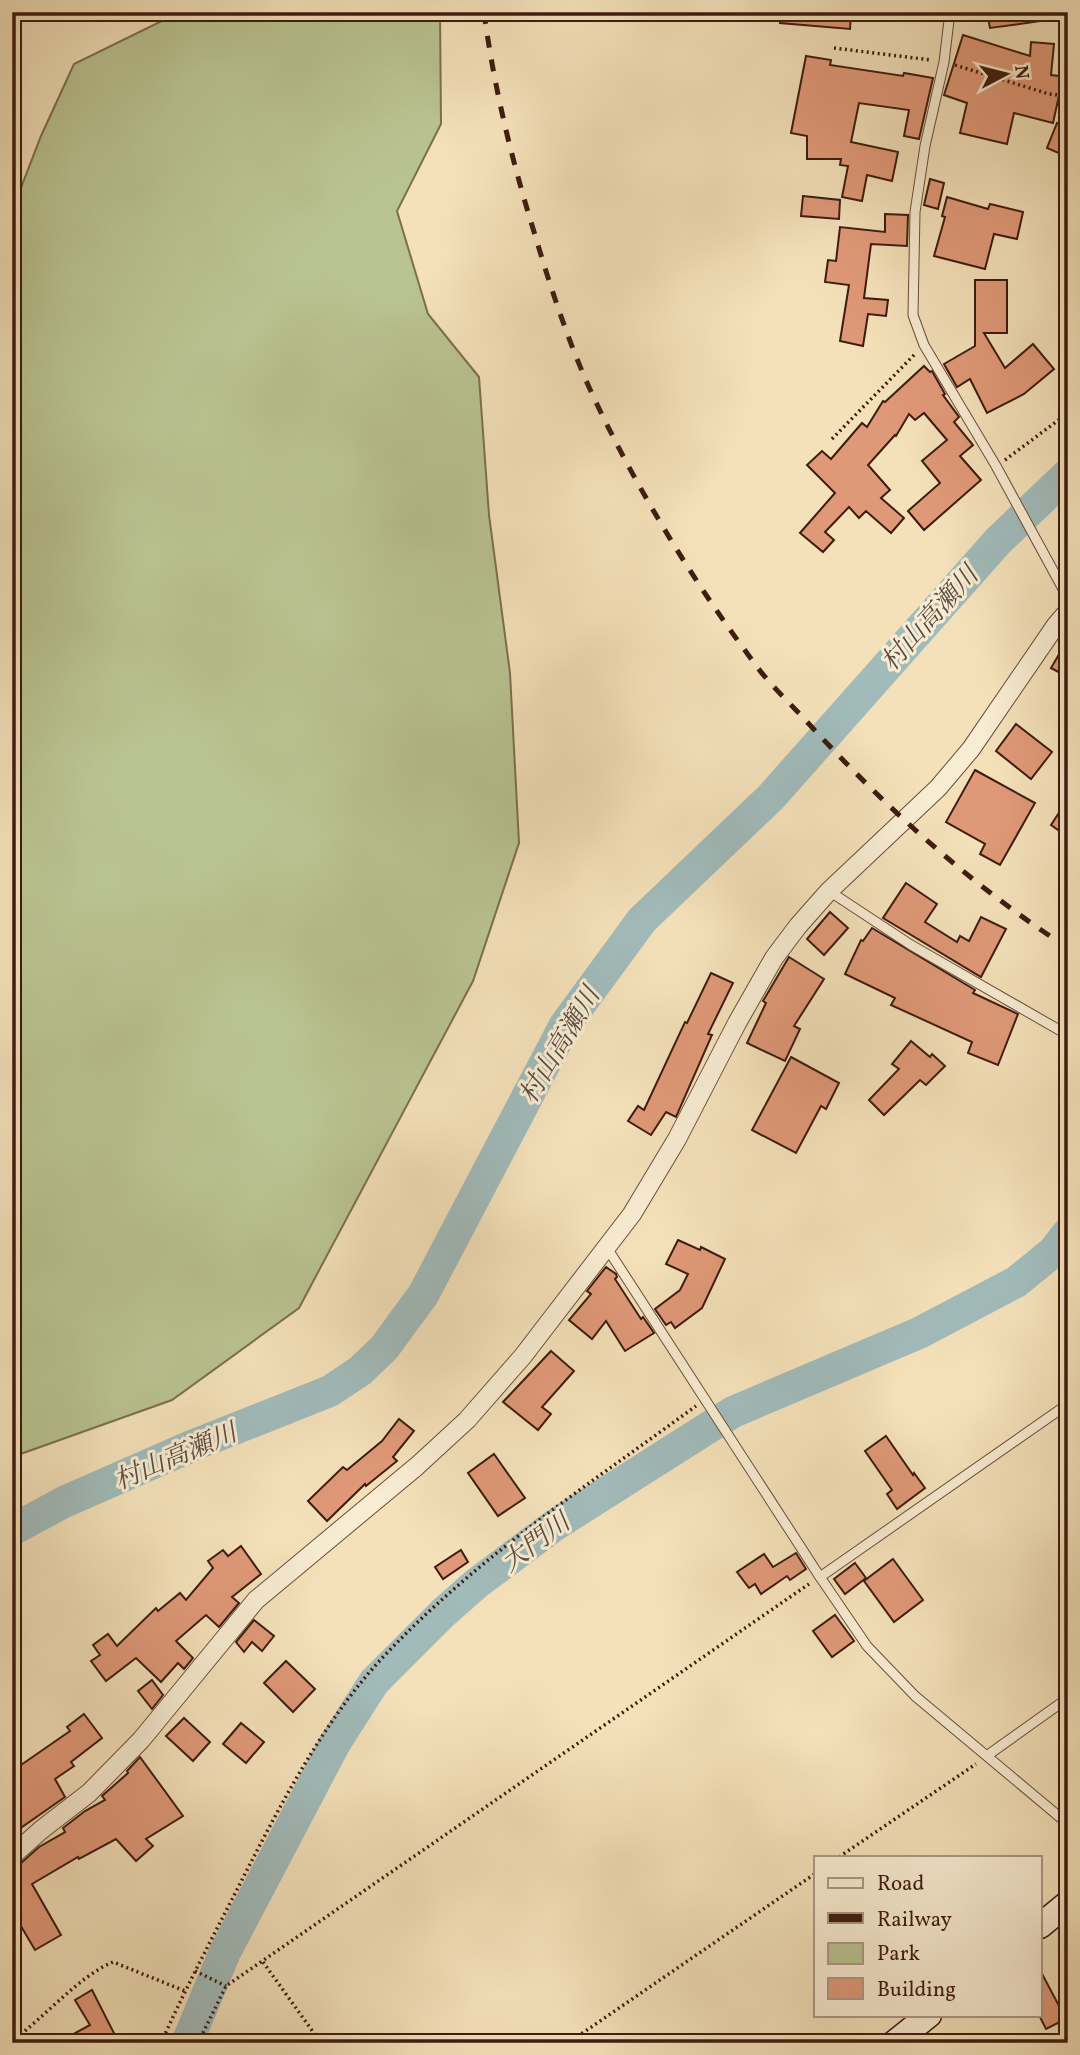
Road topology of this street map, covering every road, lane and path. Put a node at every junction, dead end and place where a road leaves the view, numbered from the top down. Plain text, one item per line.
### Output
1 (950, 12) edge
2 (924, 345) junction
3 (1068, 413) edge
4 (832, 439) dead end
5 (996, 466) junction
6 (1068, 598) edge
7 (1068, 611) edge
8 (830, 891) junction
9 (1068, 1035) edge
10 (607, 1248) junction
11 (706, 1404) junction
12 (1068, 1404) edge
13 (820, 1577) junction
14 (1068, 1698) edge
15 (988, 1755) junction
16 (1068, 1824) edge
17 (12, 1856) edge
18 (840, 1856) edge
19 (814, 1874) edge
20 (1068, 1903) edge
21 (1042, 1924) edge
22 (262, 1961) junction
23 (196, 1971) junction
24 (226, 1986) junction
25 (185, 1991) junction
26 (928, 2016) edge
27 (12, 2041) edge
28 (161, 2043) edge
29 (198, 2043) edge
30 (321, 2043) edge
31 (568, 2043) edge
32 (894, 2043) edge

1 - 2 lane
2 - 4 path
2 - 5 lane
3 - 5 path
5 - 6 lane
7 - 8 street
8 - 9 lane
8 - 10 street
10 - 11 lane
10 - 17 street
11 - 13 lane
11 - 23 path
12 - 13 lane
13 - 15 lane
13 - 22 path
14 - 15 lane
15 - 16 lane
15 - 18 path
19 - 31 path
20 - 21 main road
22 - 24 path
22 - 30 path
23 - 24 path
23 - 25 path
24 - 29 path
25 - 27 path
25 - 28 path
26 - 32 main road

